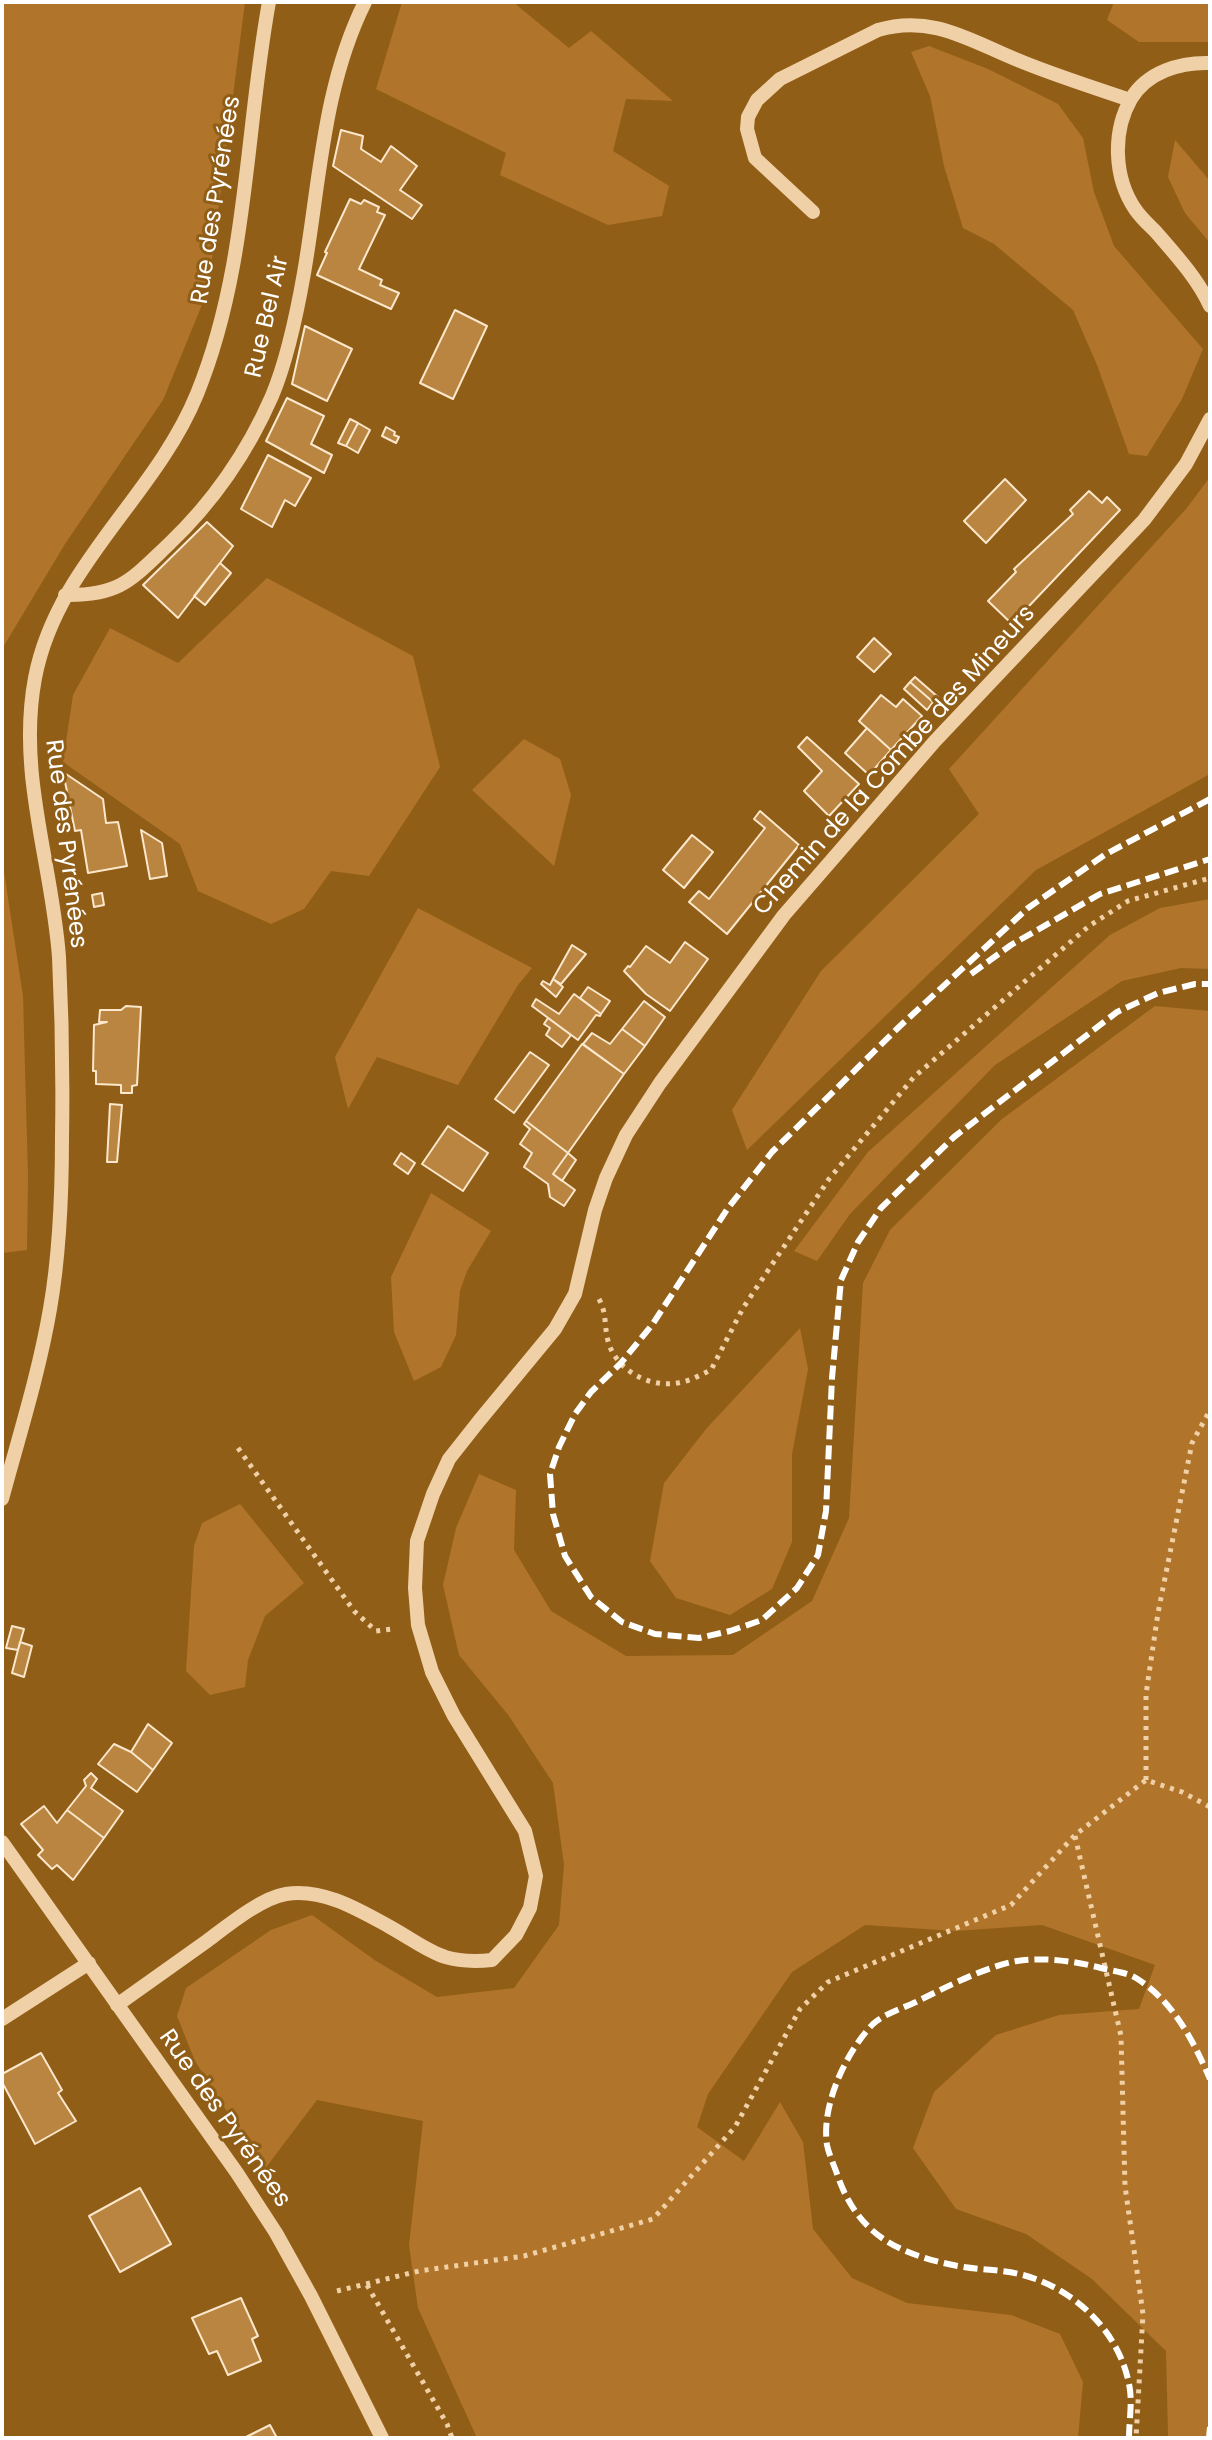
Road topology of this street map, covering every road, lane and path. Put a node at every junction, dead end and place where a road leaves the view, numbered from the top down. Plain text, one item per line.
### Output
1 (269, 2) edge
2 (365, 2) edge
3 (1210, 63) edge
4 (1130, 100) junction
5 (813, 212) dead end
6 (1210, 306) edge
7 (1210, 419) edge
8 (65, 595) junction
9 (1210, 878) edge
10 (582, 1271) junction
11 (1210, 1410) edge
12 (238, 1448) dead end
13 (2, 1499) edge
14 (418, 1625) junction
15 (1146, 1780) junction
16 (1210, 1807) edge
17 (1075, 1835) junction
18 (2, 1842) edge
19 (89, 1963) junction
20 (117, 2005) junction
21 (2, 2019) edge
22 (367, 2285) junction
23 (311, 2296) junction
24 (382, 2438) edge
25 (452, 2438) edge
26 (1136, 2438) edge

1 - 8 street, Rue des Pyrénées
2 - 8 street, Rue Bel Air
3 - 4 street
4 - 5 street
4 - 6 street
7 - 10 street, Chemin de la Combe des Mineurs
8 - 13 street, Rue des Pyrénées
9 - 10 path
10 - 14 street, Chemin de la Combe des Mineurs
11 - 15 path
12 - 14 path
14 - 20 street, Chemin de la Combe des Mineurs
15 - 16 path
15 - 17 path
17 - 22 path
17 - 26 path
18 - 19 street, Rue des Pyrénées
19 - 20 street, Rue des Pyrénées
19 - 21 street
20 - 23 street, Rue des Pyrénées
22 - 23 path
22 - 25 path
23 - 24 street, Rue des Pyrénées

